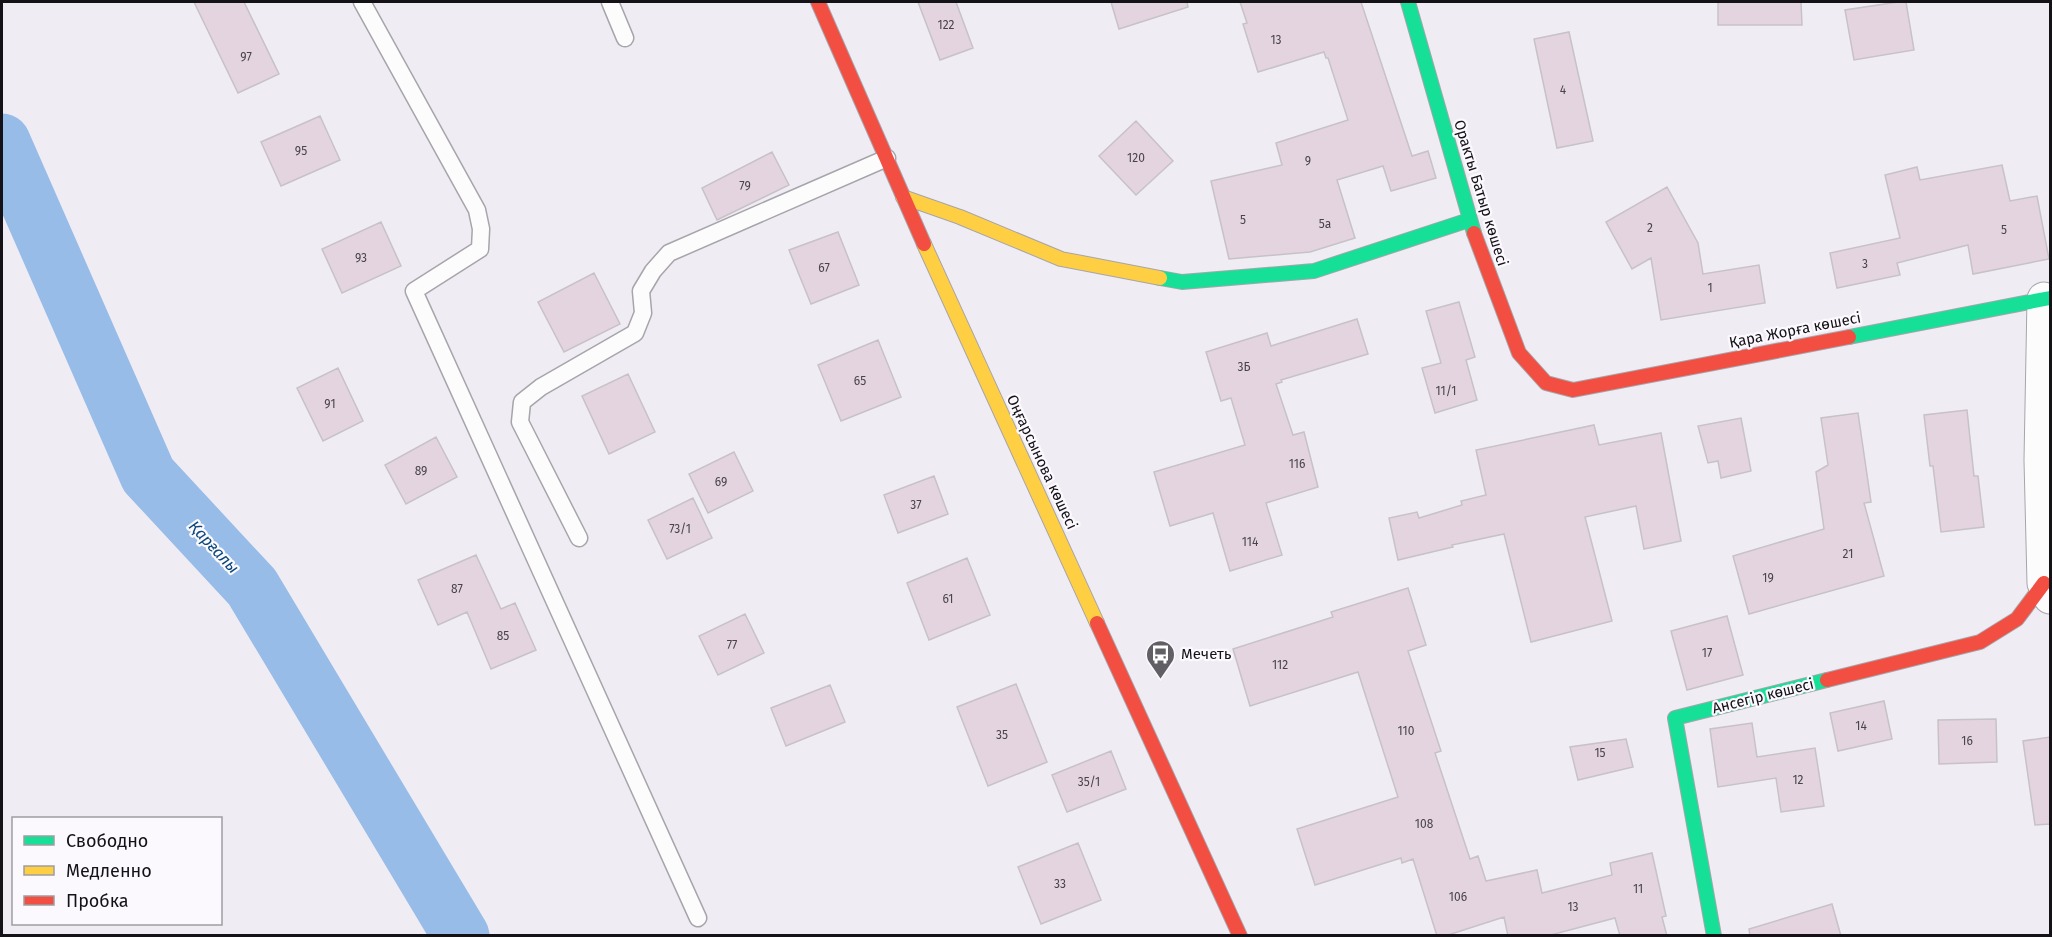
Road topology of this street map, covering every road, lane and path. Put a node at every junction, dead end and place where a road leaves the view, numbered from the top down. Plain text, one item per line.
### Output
1 (362, 2) edge
2 (610, 2) edge
3 (818, 2) edge
4 (1408, 2) edge
5 (625, 38) dead end
6 (887, 158) junction
7 (903, 197) junction
8 (1469, 220) junction
9 (2047, 299) edge
10 (1546, 383) joint
11 (579, 538) dead end
12 (2047, 590) edge
13 (698, 918) dead end
14 (1240, 936) edge
15 (1714, 936) edge

1 - 13 lane
2 - 5 lane
3 - 6 street, Оңғарсынова көшесі
4 - 8 street, Оракты Батыр көшесі
6 - 7 street, Оңғарсынова көшесі
6 - 11 lane
7 - 8 street
7 - 14 street, Оңғарсынова көшесі
8 - 10 street, Оракты Батыр көшесі
9 - 10 street, Қара Жорға көшесі
9 - 12 street, Ансегір көшесі
12 - 15 street, Ансегір көшесі

